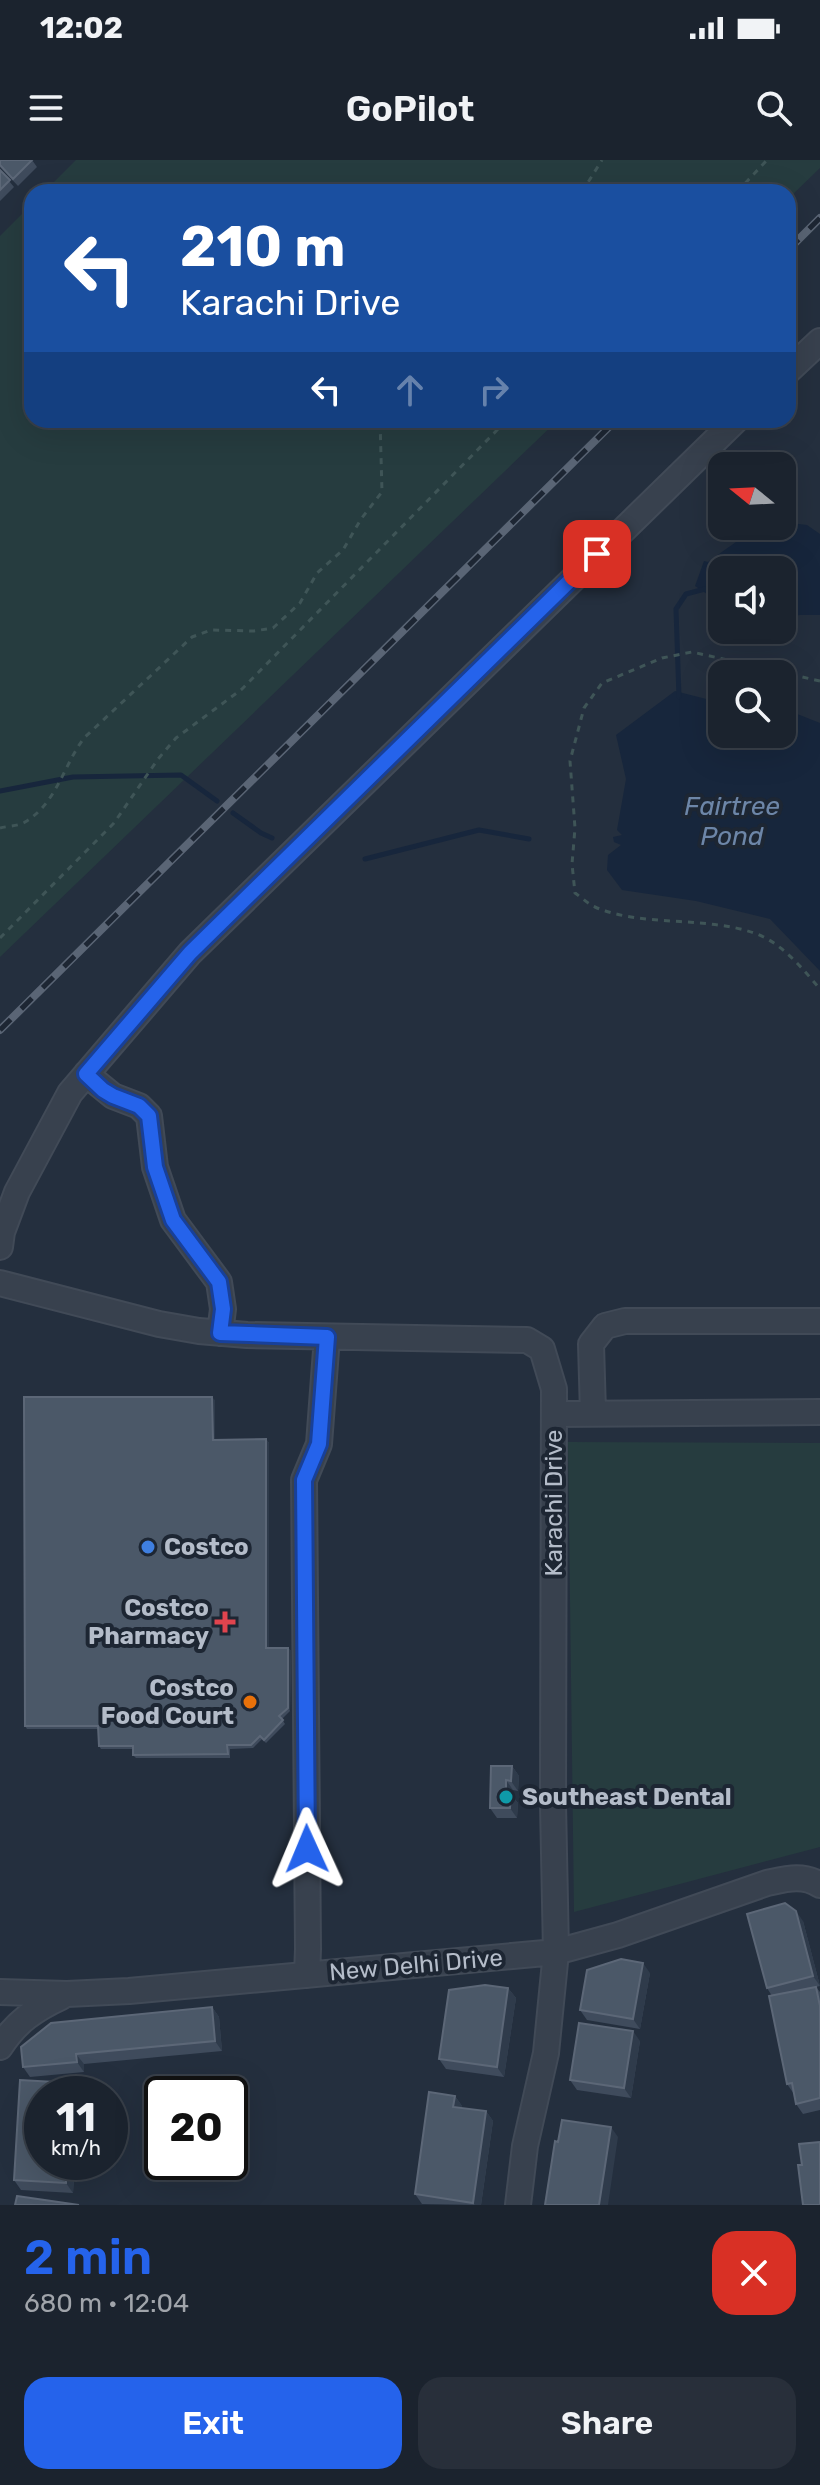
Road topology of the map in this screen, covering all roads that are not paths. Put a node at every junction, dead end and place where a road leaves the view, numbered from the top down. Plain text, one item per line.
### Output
1 (820, 341) edge
2 (796, 364) edge
3 (728, 428) edge
4 (86, 1074) junction
5 (0, 1247) edge
6 (0, 1283) edge
7 (820, 1321) edge
8 (220, 1333) junction
9 (327, 1337) junction
10 (820, 1412) edge
11 (593, 1413) junction
12 (554, 1414) junction
13 (820, 1885) edge
14 (556, 1952) junction
15 (307, 1975) junction
16 (0, 1992) edge
17 (67, 1994) junction
18 (0, 2047) edge
19 (518, 2205) edge

1 - 2 street
3 - 4 street
4 - 5 street
4 - 8 street
6 - 8 street, Karachi Drive
7 - 11 street
8 - 9 street, Karachi Drive
9 - 12 street, Karachi Drive
9 - 15 street
10 - 11 street
11 - 12 street
12 - 14 street, Karachi Drive
13 - 14 street, New Delhi Drive
14 - 15 street, New Delhi Drive
14 - 19 street, Karachi Drive
15 - 17 street, New Delhi Drive
16 - 17 street, New Delhi Drive
17 - 18 street

